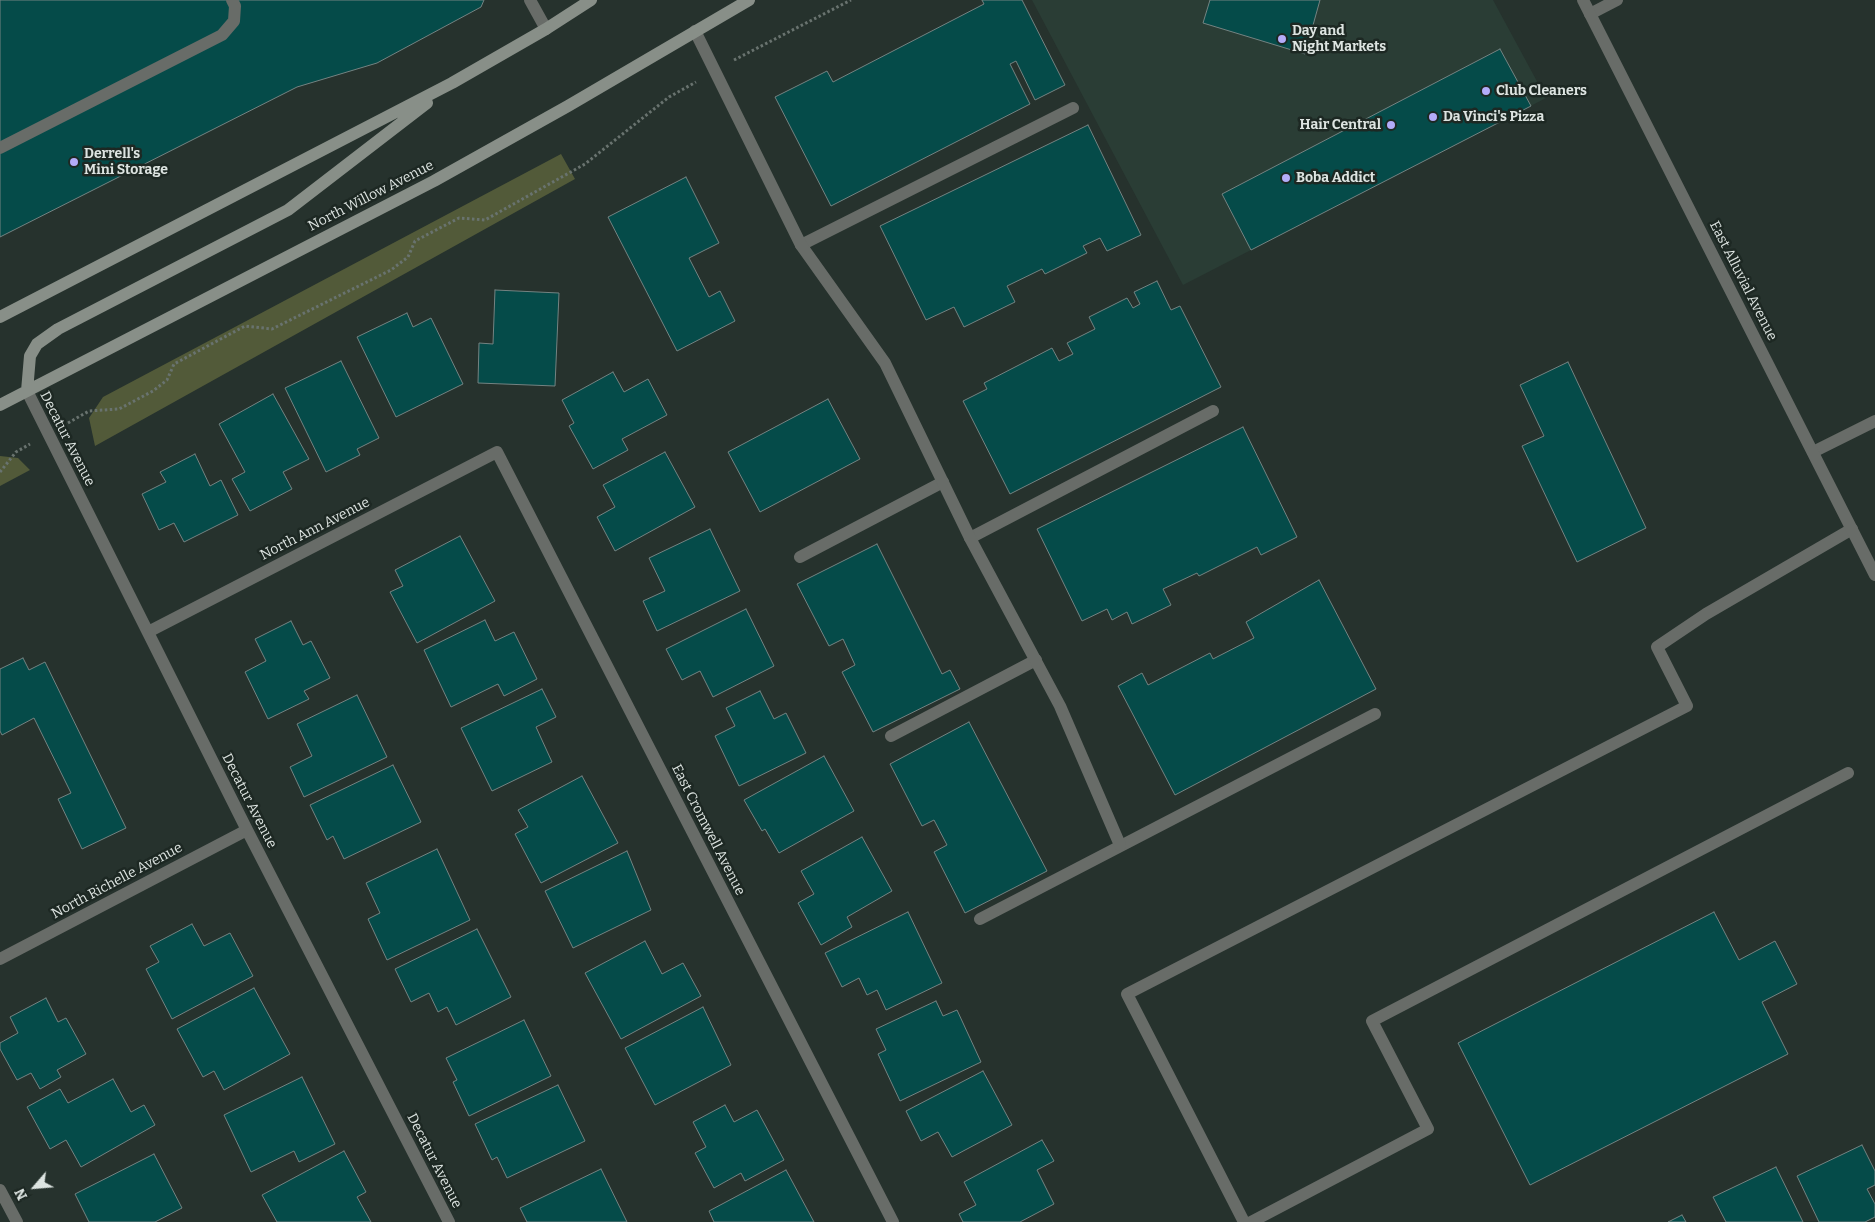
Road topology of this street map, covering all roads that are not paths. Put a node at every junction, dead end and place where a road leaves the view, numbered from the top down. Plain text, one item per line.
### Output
1 (232, 0) edge
2 (530, 0) edge
3 (591, 0) edge
4 (749, 0) edge
5 (1583, 0) edge
6 (1617, 0) edge
7 (1590, 14) junction
8 (546, 29) junction
9 (695, 31) junction
10 (452, 83) junction
11 (1073, 108) dead end
12 (0, 148) edge
13 (800, 245) junction
14 (0, 317) edge
15 (27, 391) junction
16 (0, 405) edge
17 (1213, 411) dead end
18 (1875, 421) edge
19 (497, 452) joint
20 (1813, 452) junction
21 (943, 482) junction
22 (1852, 529) junction
23 (970, 538) junction
24 (800, 557) dead end
25 (1875, 575) edge
26 (148, 632) junction
27 (1036, 660) junction
28 (1375, 714) dead end
29 (891, 736) dead end
30 (1848, 773) dead end
31 (247, 830) junction
32 (1120, 845) junction
33 (980, 919) dead end
34 (0, 959) edge
35 (0, 1190) edge
36 (17, 1222) edge
37 (449, 1222) edge
38 (893, 1222) edge
39 (1244, 1222) edge
40 (1251, 1222) edge

1 - 12 street
2 - 8 street
3 - 8 main road
4 - 9 main road, North Willow Avenue
5 - 7 street, East Alluvial Avenue
6 - 7 street
7 - 20 street, East Alluvial Avenue
8 - 10 main road
9 - 13 street
9 - 15 main road, North Willow Avenue
10 - 14 main road
10 - 15 main road
11 - 13 street
13 - 21 street
15 - 16 main road, North Willow Avenue
15 - 26 street, Decatur Avenue
17 - 23 street
18 - 20 street
19 - 26 street, North Ann Avenue
19 - 38 street, East Cromwell Avenue
20 - 22 street, East Alluvial Avenue
21 - 23 street
21 - 24 street
22 - 25 street, East Alluvial Avenue
22 - 39 street
23 - 27 street
26 - 31 street, Decatur Avenue
27 - 29 street
27 - 32 street
28 - 32 street
30 - 40 street
31 - 34 street, North Richelle Avenue
31 - 37 street, Decatur Avenue
32 - 33 street
35 - 36 street

